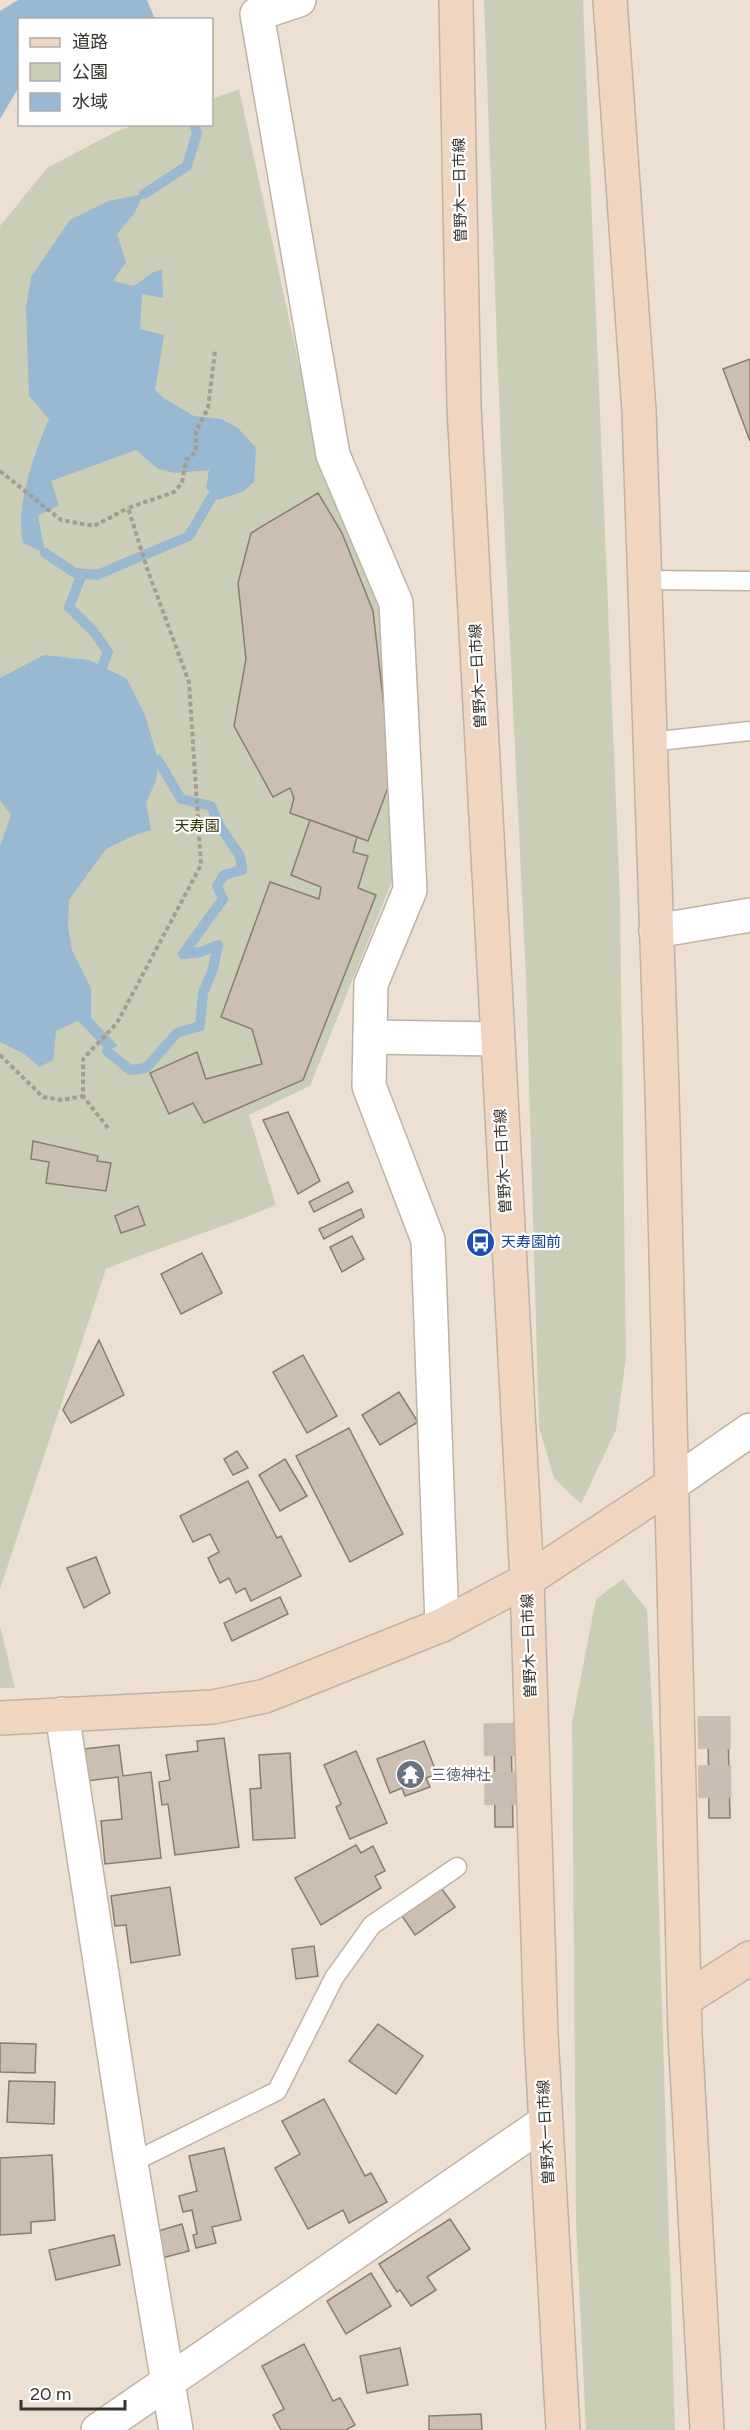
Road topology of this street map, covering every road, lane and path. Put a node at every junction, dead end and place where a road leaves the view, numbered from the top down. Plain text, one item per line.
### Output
1 (299, 0) edge
2 (456, 0) edge
3 (610, 0) edge
4 (215, 351) dead end
5 (0, 471) edge
6 (129, 508) junction
7 (645, 580) junction
8 (750, 581) edge
9 (750, 731) edge
10 (650, 742) junction
11 (750, 915) edge
12 (656, 931) junction
13 (370, 1037) junction
14 (497, 1039) junction
15 (0, 1055) edge
16 (83, 1096) junction
17 (108, 1128) dead end
18 (750, 1430) edge
19 (671, 1485) junction
20 (527, 1580) junction
21 (442, 1625) junction
22 (62, 1714) junction
23 (0, 1718) edge
24 (457, 1867) dead end
25 (750, 1958) edge
26 (684, 2000) junction
27 (545, 2122) junction
28 (131, 2163) junction
29 (167, 2382) junction
30 (98, 2430) edge
31 (176, 2430) edge
32 (562, 2430) edge
33 (707, 2430) edge

1 - 13 street
2 - 14 main road, 曽野木一日市線
3 - 7 main road
4 - 6 path
5 - 6 path
6 - 16 path
7 - 8 lane
7 - 10 main road
9 - 10 lane
10 - 12 main road
11 - 12 street
12 - 19 main road
13 - 14 street
13 - 21 street
14 - 20 main road, 曽野木一日市線
15 - 16 path
16 - 17 path
18 - 19 street
19 - 20 main road
19 - 26 main road
20 - 21 main road
20 - 27 main road, 曽野木一日市線
21 - 22 main road
22 - 23 main road
22 - 28 street
24 - 28 lane
25 - 26 main road
26 - 33 main road
27 - 29 street
27 - 32 main road, 曽野木一日市線
28 - 29 street
29 - 30 street
29 - 31 street

